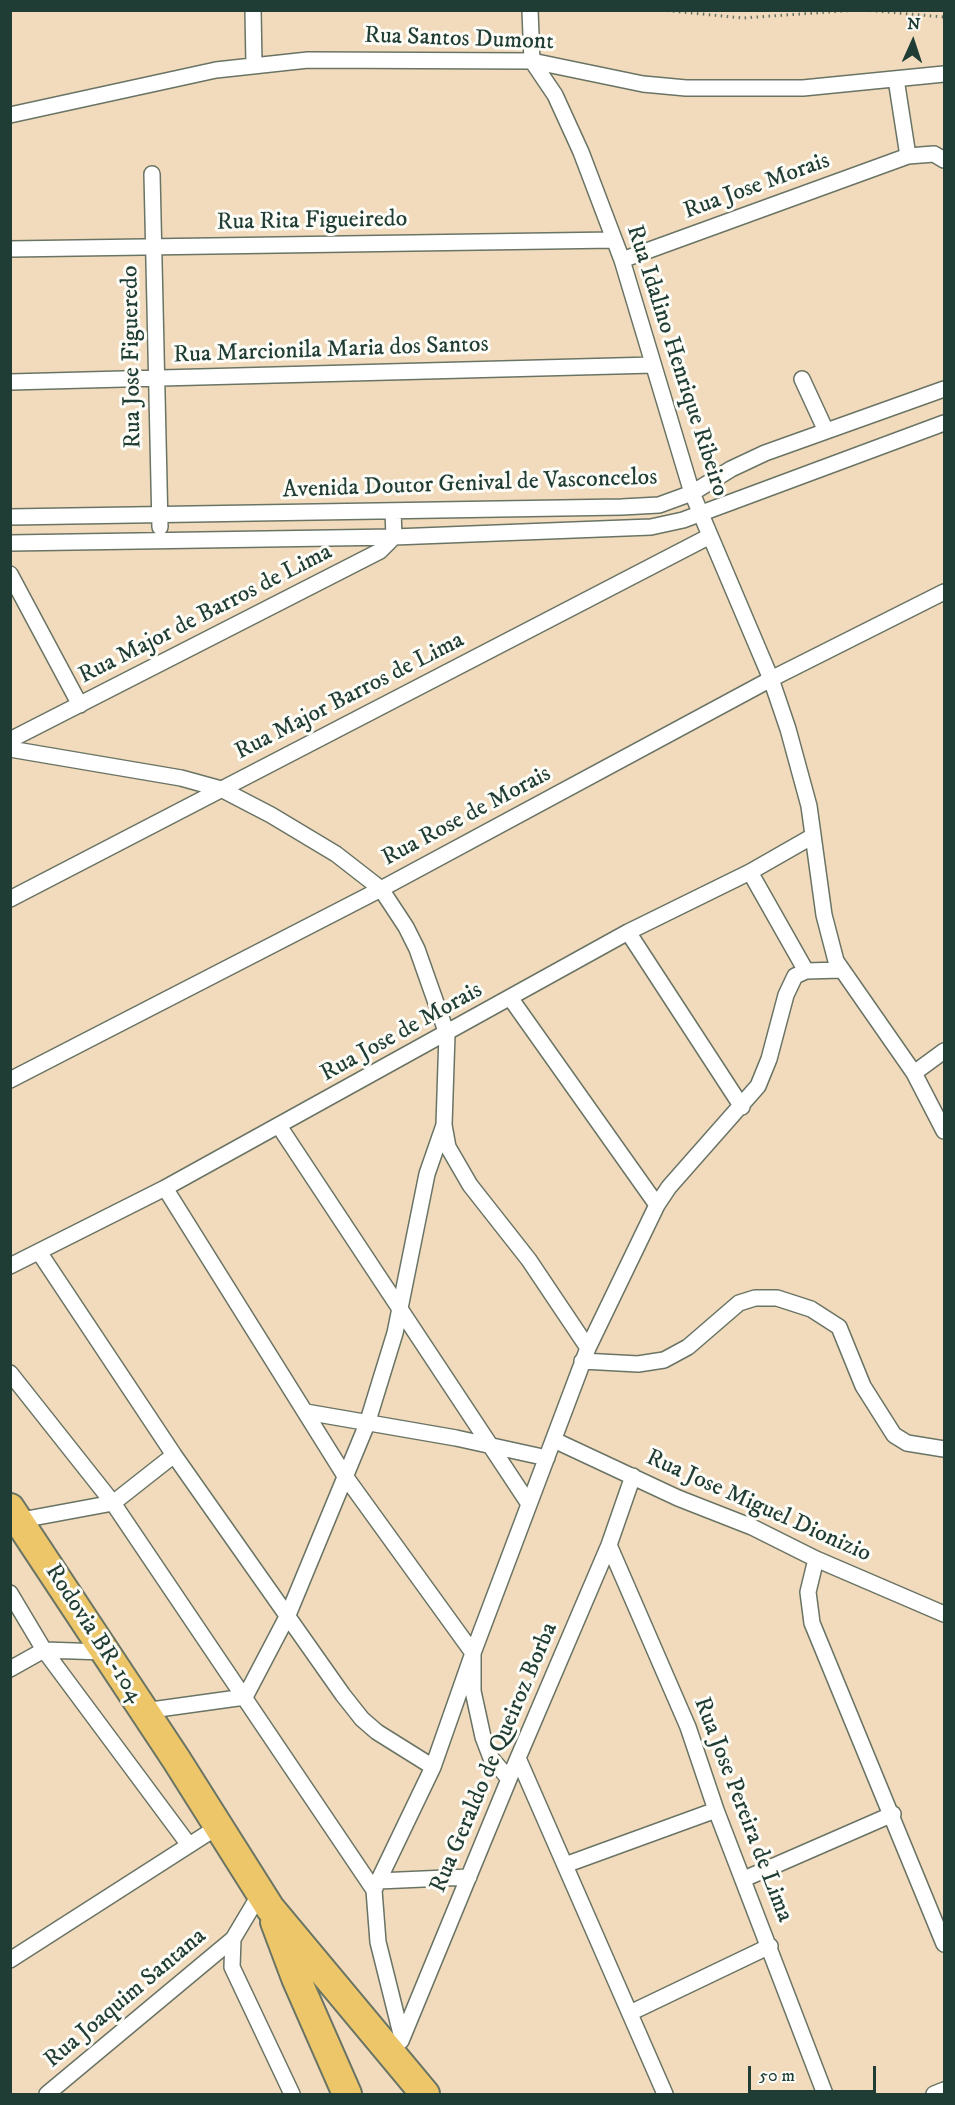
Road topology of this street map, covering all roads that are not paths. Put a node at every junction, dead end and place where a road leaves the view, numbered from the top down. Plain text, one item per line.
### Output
1 (253, 10) edge
2 (530, 10) edge
3 (532, 61) junction
4 (254, 65) junction
5 (945, 74) edge
6 (896, 79) junction
7 (10, 115) edge
8 (908, 156) junction
9 (945, 160) edge
10 (152, 174) dead end
11 (614, 240) junction
12 (153, 247) junction
13 (10, 249) edge
14 (622, 260) junction
15 (653, 365) junction
16 (156, 379) junction
17 (802, 379) dead end
18 (10, 382) edge
19 (945, 389) edge
20 (945, 423) edge
21 (826, 431) junction
22 (692, 492) junction
23 (393, 511) junction
24 (700, 512) junction
25 (160, 516) junction
26 (10, 517) edge
27 (710, 536) junction
28 (394, 537) junction
29 (161, 539) junction
30 (10, 543) edge
31 (10, 574) edge
32 (945, 592) edge
33 (771, 679) junction
34 (80, 705) junction
35 (10, 740) edge
36 (10, 749) edge
37 (221, 789) junction
38 (813, 836) junction
39 (750, 872) junction
40 (381, 889) junction
41 (10, 898) edge
42 (628, 932) junction
43 (806, 970) junction
44 (841, 970) junction
45 (512, 999) junction
46 (447, 1034) junction
47 (945, 1051) edge
48 (914, 1073) junction
49 (10, 1080) edge
50 (741, 1107) junction
51 (444, 1125) junction
52 (279, 1126) junction
53 (945, 1131) edge
54 (165, 1188) junction
55 (657, 1205) junction
56 (39, 1252) junction
57 (10, 1266) edge
58 (400, 1311) junction
59 (585, 1355) junction
60 (12, 1374) edge
61 (306, 1413) junction
62 (366, 1424) junction
63 (554, 1440) junction
64 (491, 1445) junction
65 (945, 1449) edge
66 (174, 1455) junction
67 (547, 1458) junction
68 (345, 1476) junction
69 (633, 1476) junction
70 (113, 1503) junction
71 (530, 1504) junction
72 (13, 1517) edge
73 (609, 1545) junction
74 (816, 1559) junction
75 (10, 1593) edge
76 (945, 1614) edge
77 (288, 1615) junction
78 (44, 1650) junction
79 (105, 1652) junction
80 (473, 1653) junction
81 (10, 1669) edge
82 (245, 1697) junction
83 (144, 1711) junction
84 (518, 1758) junction
85 (433, 1767) junction
86 (509, 1779) junction
87 (716, 1810) junction
88 (893, 1815) junction
89 (219, 1826) junction
90 (189, 1845) junction
91 (564, 1865) junction
92 (469, 1877) junction
93 (744, 1879) junction
94 (376, 1885) junction
95 (266, 1900) junction
96 (234, 1939) junction
97 (945, 1944) edge
98 (770, 1946) junction
99 (10, 1960) edge
100 (630, 2013) junction
101 (398, 2048) junction
102 (945, 2090) edge
103 (47, 2094) edge
104 (292, 2094) edge
105 (347, 2094) edge
106 (425, 2094) edge
107 (665, 2094) edge
108 (825, 2094) edge
109 (934, 2094) edge

1 - 4 street
2 - 3 street
3 - 4 street, Rua Santos Dumont
3 - 6 street, Rua Santos Dumont
3 - 11 street, Rua Idalino Henrique Ribeiro
4 - 7 street, Rua Santos Dumont
5 - 6 street, Rua Santos Dumont
6 - 8 street
8 - 9 street
8 - 14 street, Rua Jose Morais
10 - 12 street, Rua Jose Figueredo
11 - 12 street, Rua Rita Figueiredo
11 - 14 street, Rua Idalino Henrique Ribeiro
12 - 13 street, Rua Rita Figueiredo
12 - 16 street, Rua Jose Figueredo
14 - 15 street, Rua Idalino Henrique Ribeiro
15 - 16 street, Rua Marcionila Maria dos Santos
15 - 22 street, Rua Idalino Henrique Ribeiro
16 - 18 street, Rua Marcionila Maria dos Santos
16 - 25 street, Rua Jose Figueredo
17 - 21 street
19 - 21 street, Avenida Doutor Genival de Vasconcelos
20 - 24 street, Avenida Doutor Genival de Vasconcelos
21 - 22 street, Avenida Doutor Genival de Vasconcelos
22 - 23 street, Avenida Doutor Genival de Vasconcelos
22 - 24 street, Rua Idalino Henrique Ribeiro
23 - 25 street, Avenida Doutor Genival de Vasconcelos
23 - 28 street
24 - 27 street, Rua Idalino Henrique Ribeiro
24 - 28 street, Avenida Doutor Genival de Vasconcelos
25 - 26 street, Avenida Doutor Genival de Vasconcelos
25 - 29 street, Rua Jose Figueredo
27 - 33 street, Rua Idalino Henrique Ribeiro
27 - 37 street, Rua Major Barros de Lima
28 - 29 street, Avenida Doutor Genival de Vasconcelos
28 - 34 street, Rua Major de Barros de Lima
29 - 30 street, Avenida Doutor Genival de Vasconcelos
31 - 34 street
32 - 33 street, Rua Rose de Morais
33 - 38 street, Rua Idalino Henrique Ribeiro
33 - 40 street, Rua Rose de Morais
34 - 35 street, Rua Major de Barros de Lima
36 - 37 street
37 - 40 street
37 - 41 street, Rua Major Barros de Lima
38 - 39 street, Rua Jose de Morais
38 - 44 street, Rua Idalino Henrique Ribeiro
39 - 42 street, Rua Jose de Morais
39 - 43 street
40 - 46 street
40 - 49 street, Rua Rose de Morais
42 - 45 street, Rua Jose de Morais
42 - 50 street
43 - 44 street
43 - 50 street
44 - 48 street, Rua Idalino Henrique Ribeiro
45 - 46 street, Rua Jose de Morais
45 - 55 street
46 - 51 street
46 - 52 street, Rua Jose de Morais
47 - 48 street
48 - 53 street, Rua Idalino Henrique Ribeiro
50 - 55 street
51 - 58 street
51 - 59 street
52 - 54 street, Rua Jose de Morais
52 - 58 street
54 - 56 street, Rua Jose de Morais
54 - 61 street
55 - 59 street
56 - 57 street, Rua Jose de Morais
56 - 66 street
58 - 62 street
58 - 64 street
59 - 63 street
59 - 65 street
60 - 70 street
61 - 62 street
61 - 68 street
62 - 64 street
62 - 68 street
63 - 67 street
63 - 69 street, Rua Jose Miguel Dionizio
64 - 67 street
64 - 71 street
66 - 70 street
66 - 77 street
67 - 71 street
68 - 77 street
68 - 80 street
69 - 73 street, Rua Geraldo de Queiroz Borba
69 - 74 street, Rua Jose Miguel Dionizio
70 - 72 street
70 - 82 street
71 - 80 street
72 - 79 highway, Rodovia BR-104
73 - 84 street, Rua Geraldo de Queiroz Borba
73 - 87 street, Rua Jose Pereira de Lima
74 - 76 street, Rua Jose Miguel Dionizio
74 - 88 street
75 - 78 street
77 - 82 street
77 - 85 street
78 - 79 street
78 - 81 street
78 - 90 street
79 - 83 highway, Rodovia BR-104
80 - 85 street
80 - 86 street
82 - 83 street
82 - 94 street
83 - 89 highway, Rodovia BR-104
84 - 86 street, Rua Geraldo de Queiroz Borba
84 - 91 street
85 - 94 street
86 - 92 street, Rua Geraldo de Queiroz Borba
87 - 91 street
87 - 93 street, Rua Jose Pereira de Lima
88 - 93 street
88 - 97 street
89 - 90 street
89 - 95 highway, Rodovia BR-104
90 - 99 street
91 - 100 street
92 - 94 street
92 - 101 street, Rua Geraldo de Queiroz Borba
93 - 98 street, Rua Jose Pereira de Lima
94 - 101 street
95 - 96 street
95 - 101 highway
95 - 105 highway
96 - 103 street, Rua Joaquim Santana
96 - 104 street
98 - 100 street
98 - 108 street, Rua Jose Pereira de Lima
100 - 107 street
101 - 106 highway
102 - 109 street

